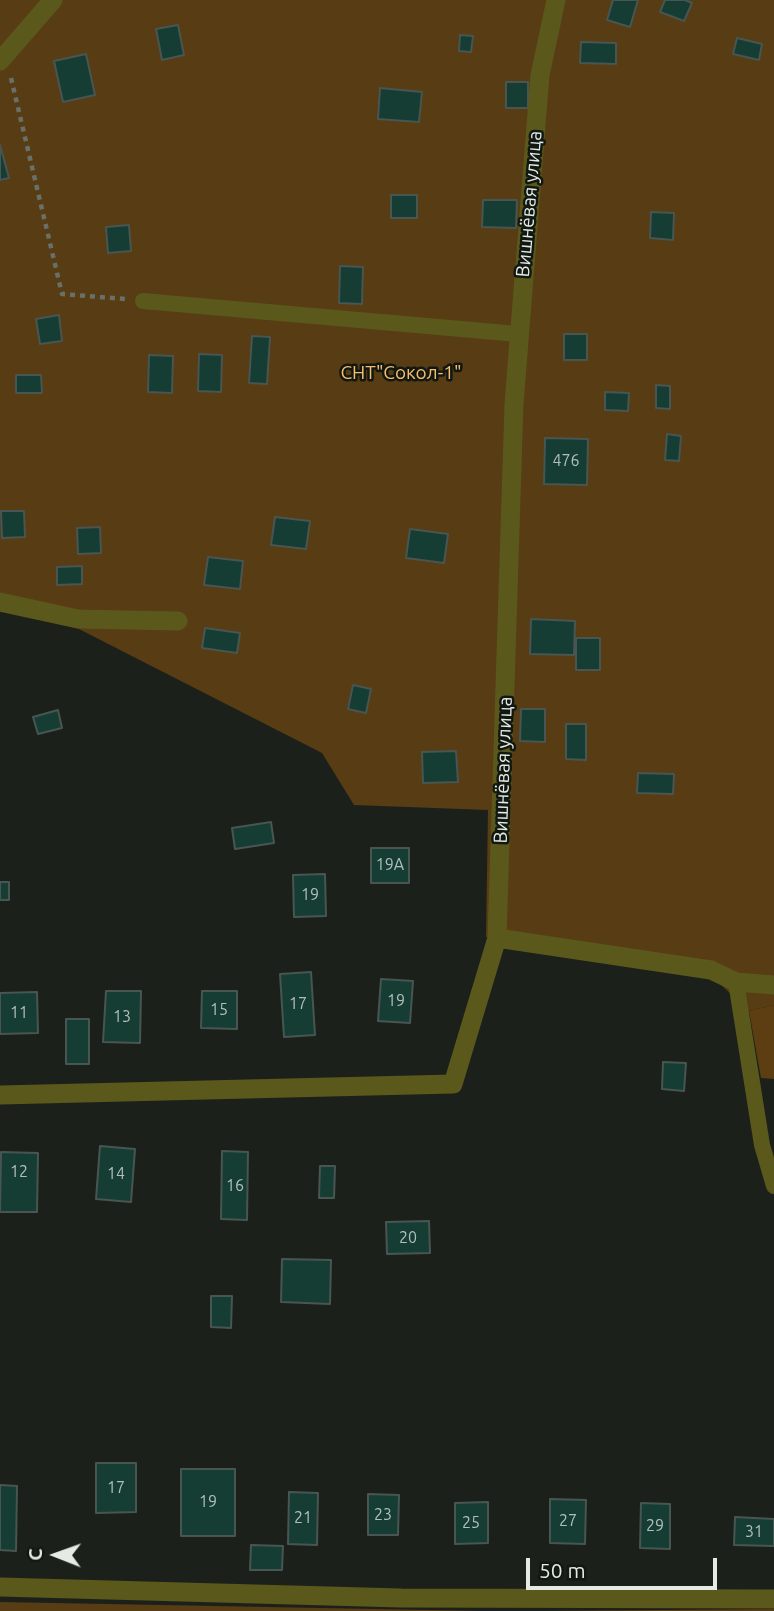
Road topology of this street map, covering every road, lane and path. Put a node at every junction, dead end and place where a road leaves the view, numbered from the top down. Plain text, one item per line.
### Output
1 (53, 0) edge
2 (556, 0) edge
3 (3, 59) edge
4 (143, 301) joint
5 (518, 334) junction
6 (0, 602) edge
7 (178, 621) dead end
8 (497, 938) junction
9 (736, 982) junction
10 (774, 985) edge
11 (0, 1095) edge
12 (774, 1186) edge
13 (0, 1587) edge
14 (774, 1600) edge

1 - 3 street
2 - 5 street, Вишнёвая улица
3 - 4 path
4 - 5 lane
5 - 8 street, Вишнёвая улица
6 - 7 street
8 - 9 street
8 - 11 street, Вишнёвая улица
9 - 10 street
9 - 12 lane
13 - 14 street

